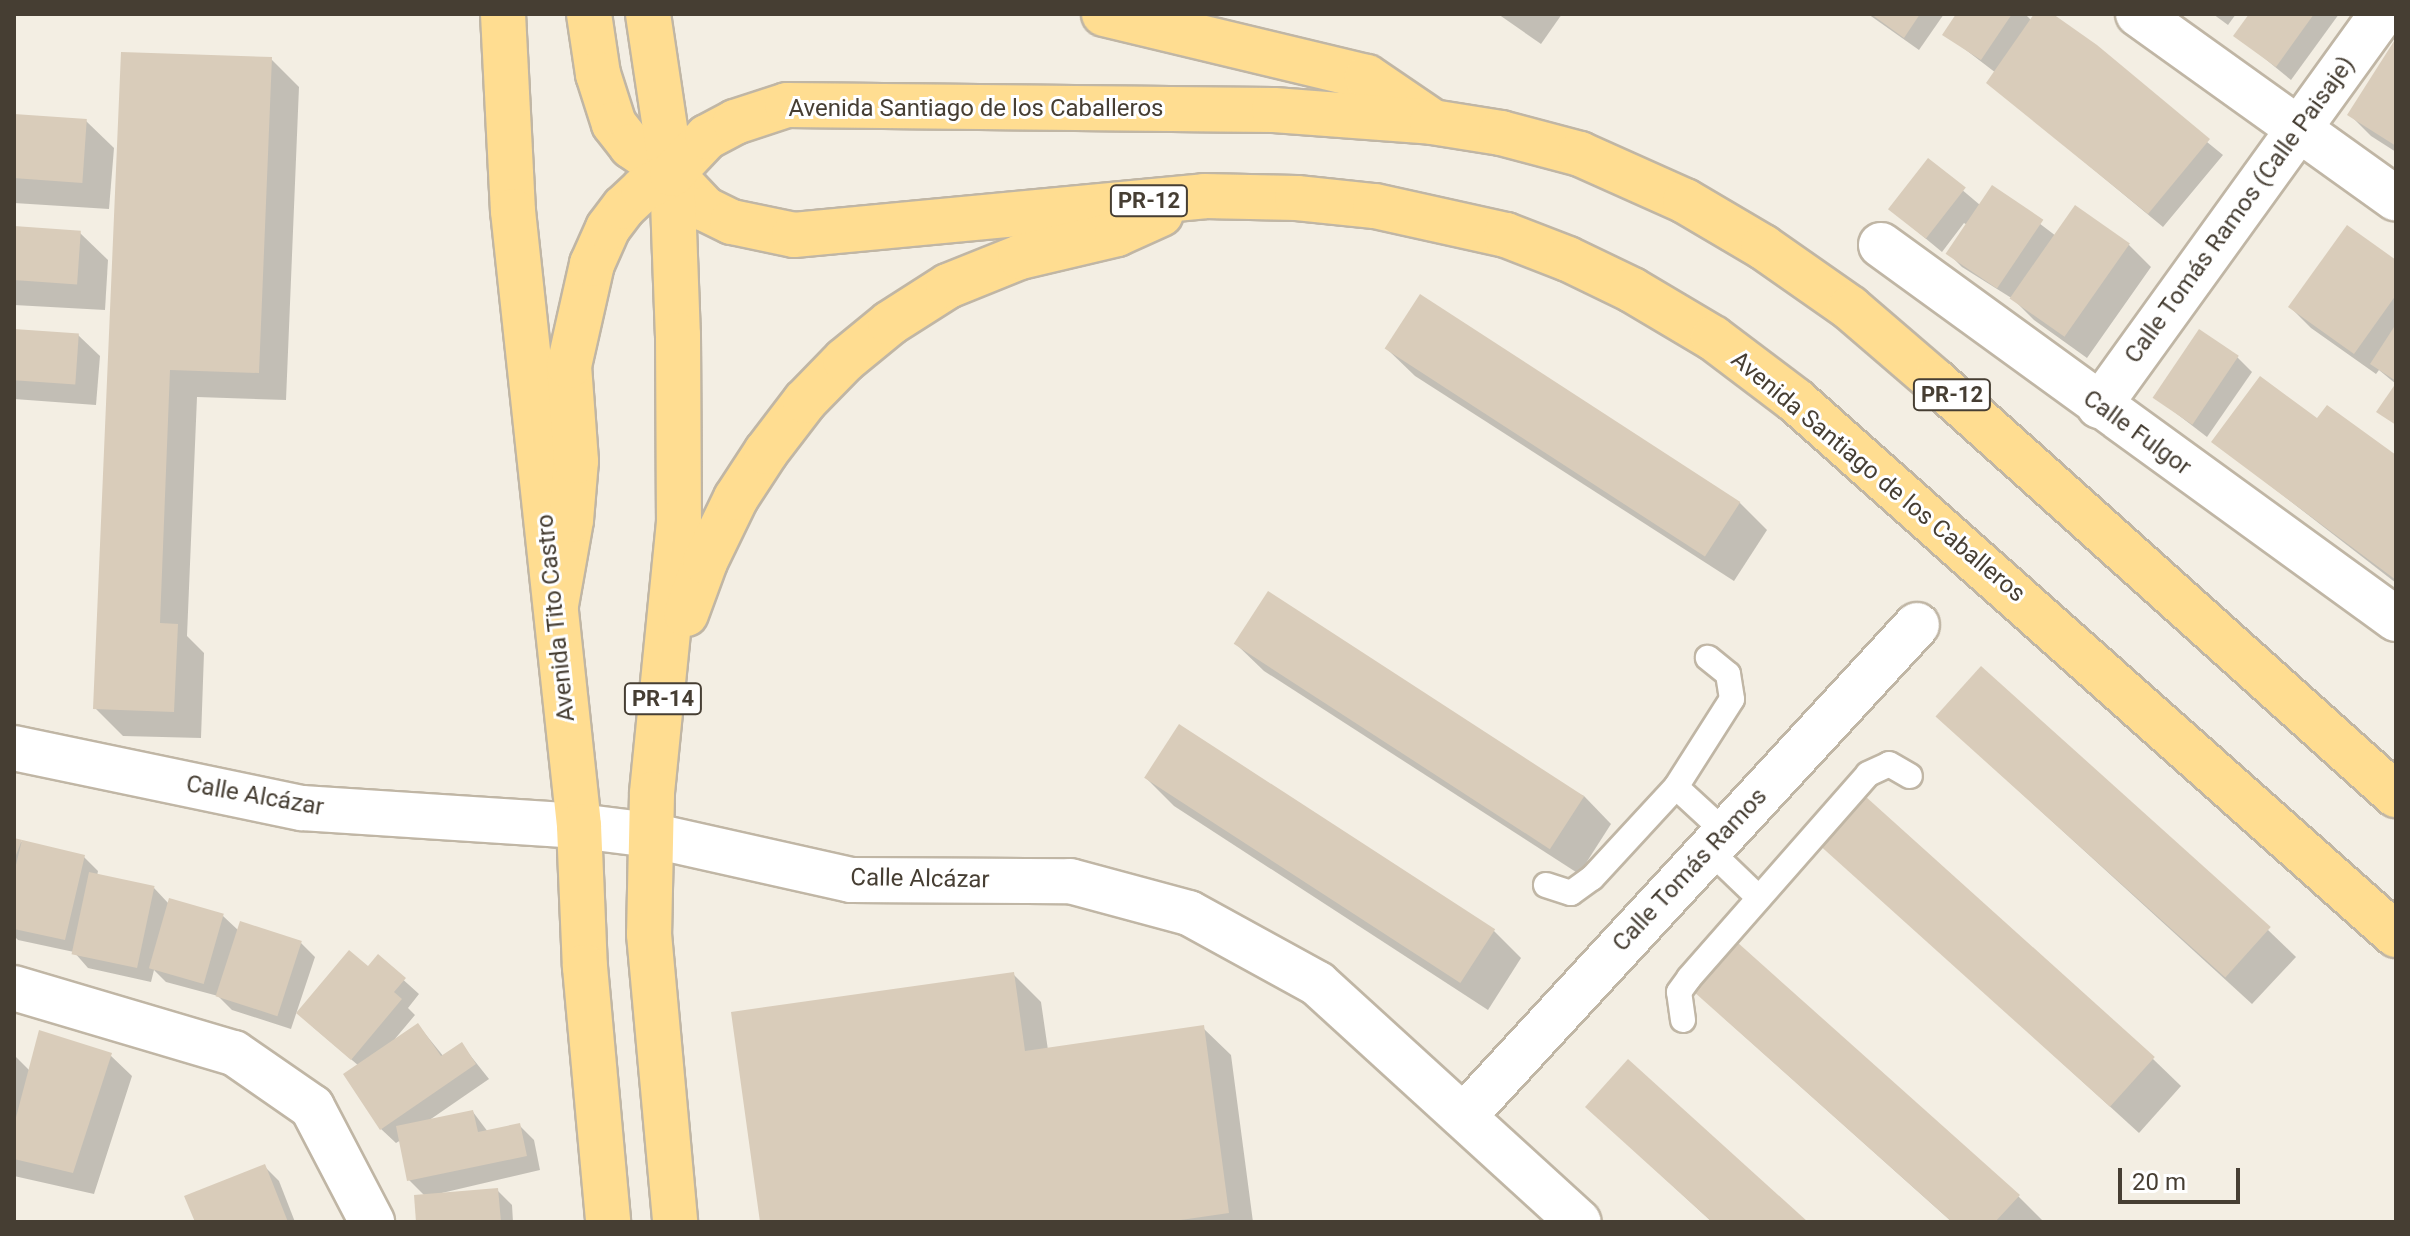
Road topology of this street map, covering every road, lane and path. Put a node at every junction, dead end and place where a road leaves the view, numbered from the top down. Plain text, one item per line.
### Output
1 (503, 14) edge
2 (589, 14) edge
3 (648, 14) edge
4 (1104, 14) edge
5 (2138, 14) edge
6 (2382, 14) edge
7 (1432, 122) junction
8 (2299, 129) junction
9 (672, 174) junction
10 (1204, 196) junction
11 (2396, 199) edge
12 (1881, 245) dead end
13 (2099, 406) junction
14 (556, 605) junction
15 (2396, 619) edge
16 (1917, 625) dead end
17 (1708, 658) dead end
18 (667, 668) junction
19 (14, 748) edge
20 (1910, 776) dead end
21 (1676, 787) junction
22 (2396, 795) edge
23 (579, 826) junction
24 (650, 835) junction
25 (1717, 841) junction
26 (1546, 885) dead end
27 (1759, 898) junction
28 (2396, 935) edge
29 (14, 988) edge
30 (1683, 1020) dead end
31 (1464, 1116) junction
32 (372, 1222) edge
33 (608, 1222) edge
34 (675, 1222) edge
35 (1579, 1222) edge

1 - 14 main road, Avenida Tito Castro
2 - 9 main road
3 - 9 main road, PR-14
4 - 7 main road
5 - 8 street
6 - 8 street, Calle Tomás Ramos (Calle Paisaje)
7 - 9 main road, Avenida Santiago de los Caballeros / PR-12
7 - 22 main road, Avenida Santiago de los Caballeros / PR-12
8 - 11 street
8 - 13 street, Calle Tomás Ramos (Calle Paisaje)
9 - 10 main road, Avenida Santiago de los Caballeros / PR-12
9 - 14 main road
9 - 18 main road, PR-14
10 - 18 main road
10 - 28 main road, Avenida Santiago de los Caballeros / PR-12
12 - 13 street, Calle Fulgor
13 - 15 street, Calle Fulgor
14 - 23 main road, Avenida Tito Castro
16 - 25 street, Calle Tomás Ramos
17 - 21 lane
18 - 24 main road, PR-14
19 - 23 street, Calle Alcázar
20 - 27 lane
21 - 25 lane
21 - 26 lane
23 - 24 street, Calle Alcázar
23 - 33 main road, Avenida Tito Castro
24 - 31 street, Calle Alcázar
24 - 34 main road, PR-14
25 - 27 lane
25 - 31 street, Calle Tomás Ramos
27 - 30 lane
29 - 32 street
31 - 35 street, Calle Alcázar

